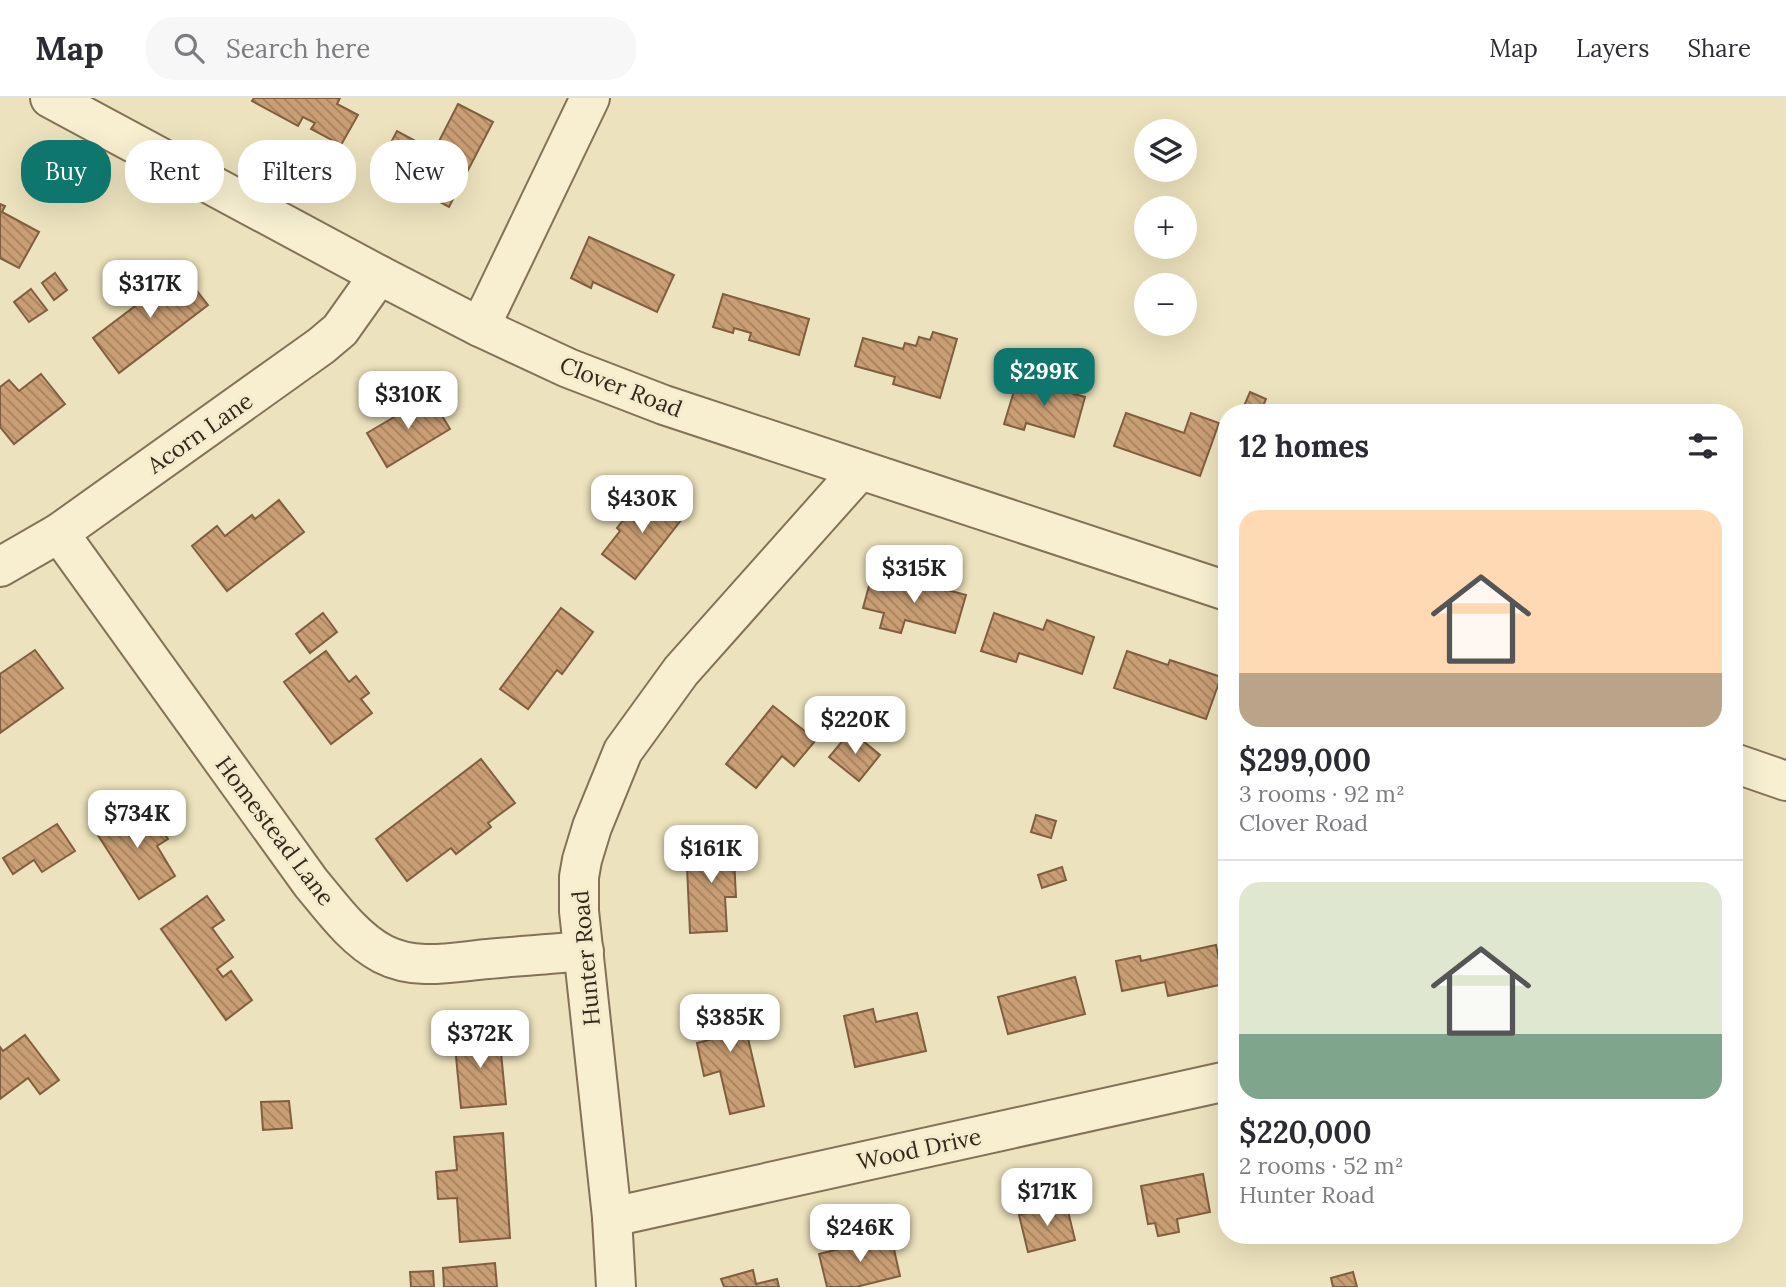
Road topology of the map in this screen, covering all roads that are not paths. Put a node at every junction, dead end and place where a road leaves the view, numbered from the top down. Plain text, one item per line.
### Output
1 (50, 98) edge
2 (590, 98) edge
3 (379, 275) junction
4 (480, 327) junction
5 (860, 470) junction
6 (59, 533) junction
7 (0, 567) edge
8 (1218, 588) edge
9 (1743, 766) edge
10 (1786, 781) edge
11 (584, 951) junction
12 (1218, 1083) edge
13 (612, 1217) junction
14 (616, 1287) edge

1 - 3 street, Clover Road
2 - 4 street
3 - 4 street, Clover Road
3 - 6 street, Acorn Lane
4 - 5 street, Clover Road
5 - 8 street, Clover Road
5 - 11 street, Hunter Road
6 - 7 street, Acorn Lane
6 - 11 street, Homestead Lane
9 - 10 street
11 - 13 street, Hunter Road
12 - 13 street, Wood Drive
13 - 14 street, Hunter Road

